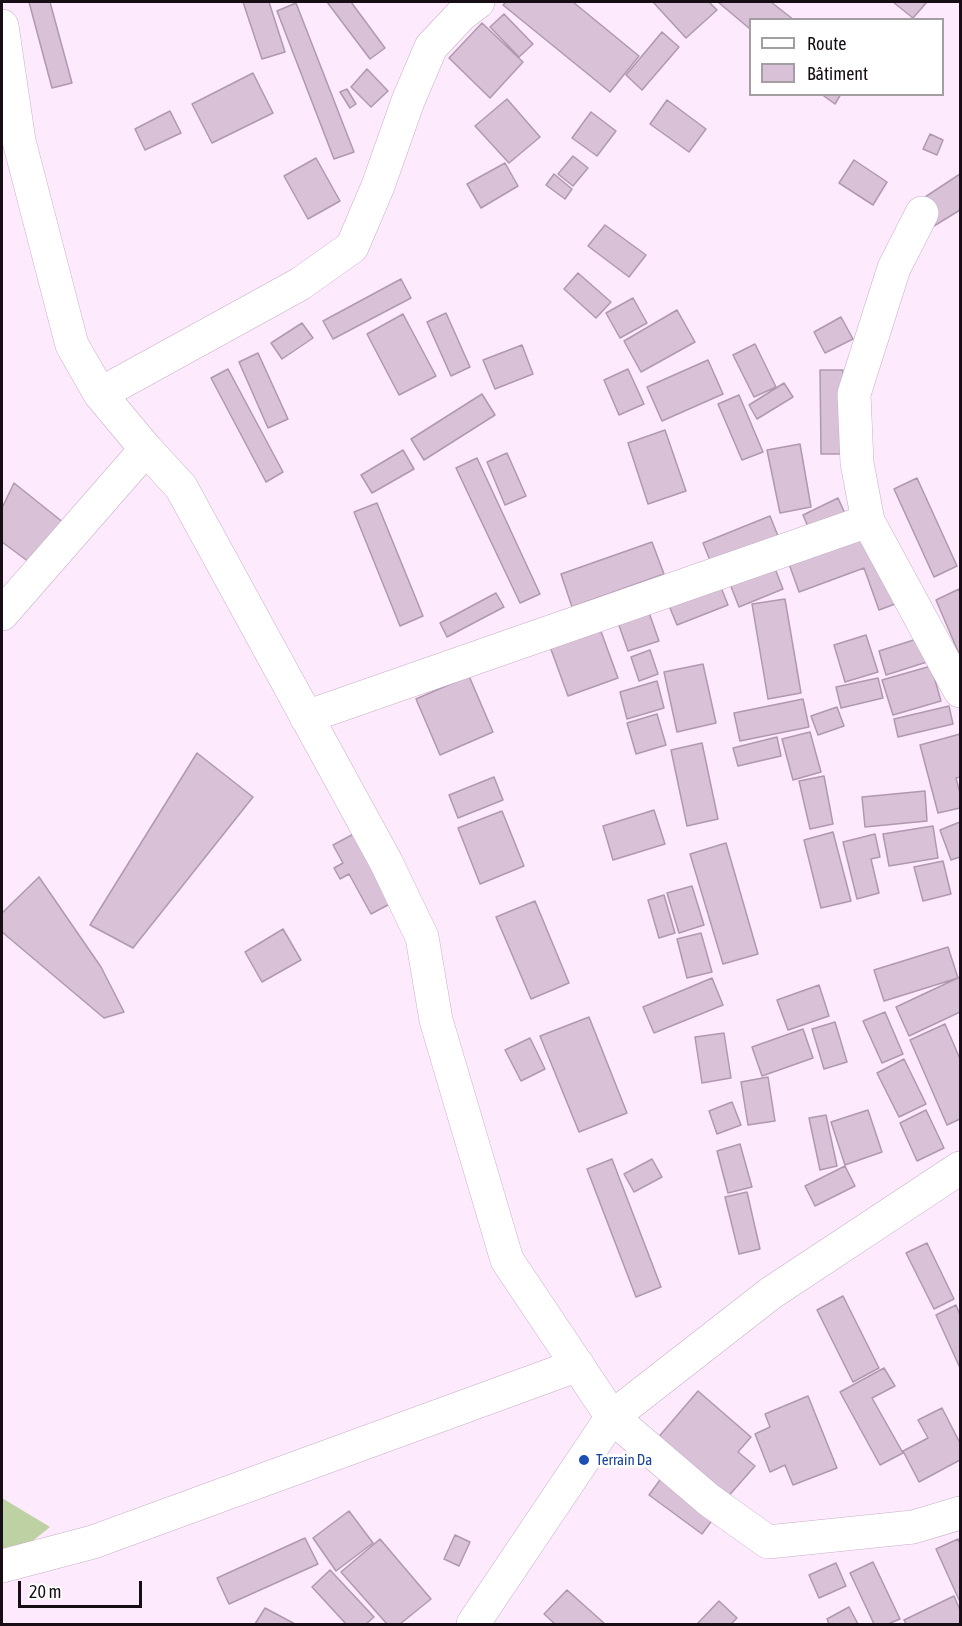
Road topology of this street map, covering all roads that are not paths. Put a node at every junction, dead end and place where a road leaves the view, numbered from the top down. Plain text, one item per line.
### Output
1 (478, 2) edge
2 (2, 26) edge
3 (10, 136) edge
4 (921, 213) dead end
5 (100, 394) junction
6 (146, 449) junction
7 (868, 521) junction
8 (8, 593) edge
9 (960, 691) edge
10 (306, 717) junction
11 (960, 1168) edge
12 (578, 1365) junction
13 (612, 1417) junction
14 (960, 1513) edge
15 (2, 1566) edge
16 (473, 1624) edge

1 - 5 street
2 - 3 street
3 - 5 street
4 - 7 street
5 - 6 street
6 - 8 street
6 - 10 street
7 - 9 street
7 - 10 street
10 - 12 street
11 - 13 street
12 - 13 street
12 - 15 street
13 - 14 street
13 - 16 street

